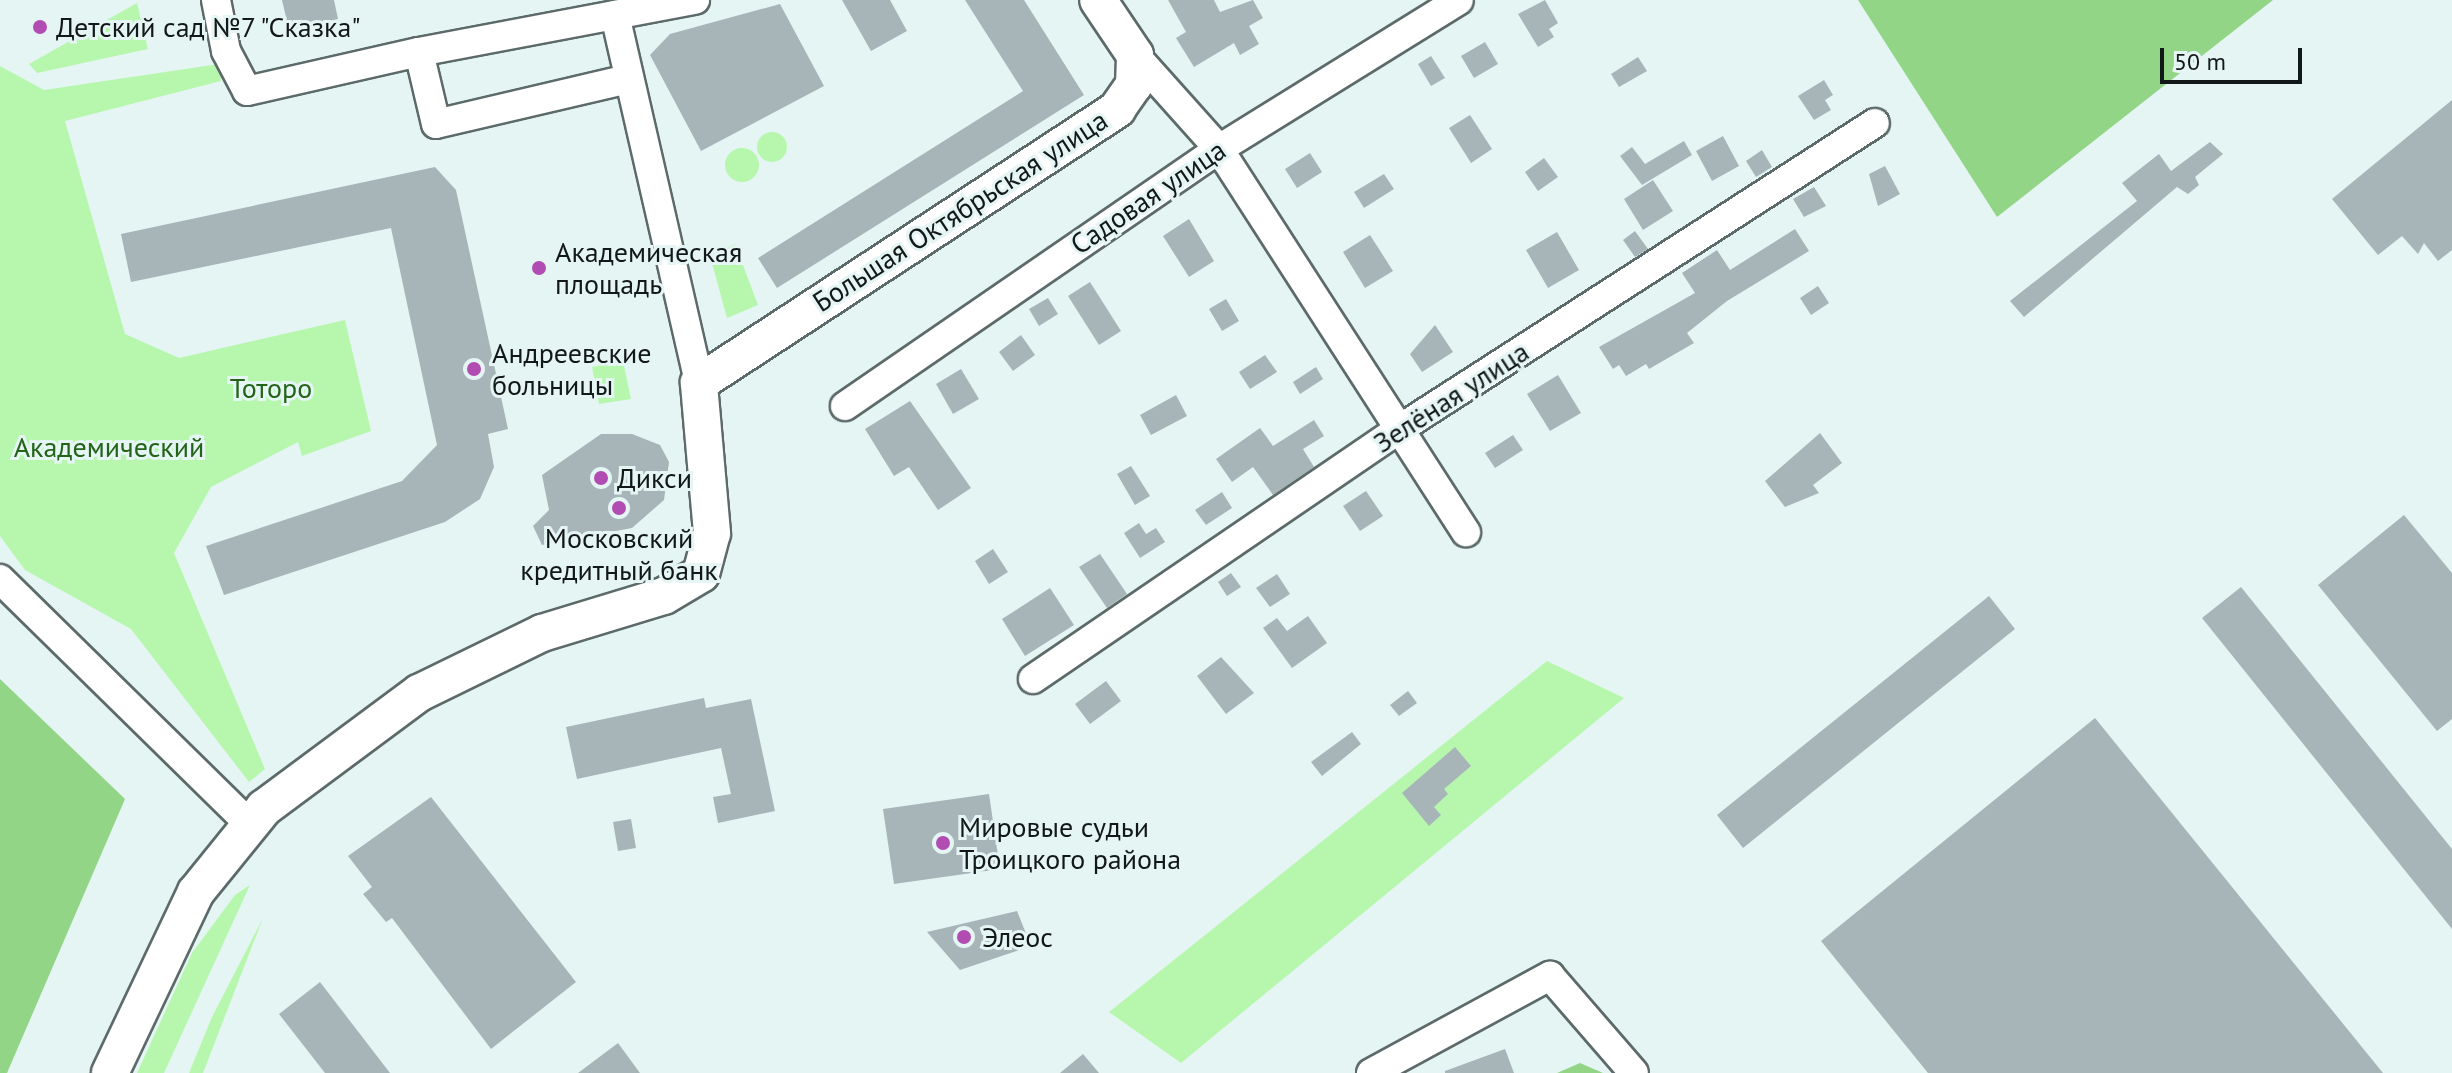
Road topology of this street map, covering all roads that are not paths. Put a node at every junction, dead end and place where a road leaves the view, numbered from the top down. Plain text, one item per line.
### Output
1 (216, 0) edge
2 (695, 0) edge
3 (1098, 0) edge
4 (1459, 0) edge
5 (615, 15) junction
6 (419, 52) junction
7 (1135, 55) junction
8 (628, 79) junction
9 (1875, 123) dead end
10 (1219, 149) junction
11 (699, 383) junction
12 (845, 406) dead end
13 (1398, 430) junction
14 (1466, 532) dead end
15 (0, 579) edge
16 (1033, 679) dead end
17 (250, 825) junction
18 (110, 1073) edge
19 (1371, 1073) edge
20 (1634, 1073) edge

1 - 6 street
2 - 5 street
3 - 7 main road
4 - 10 street, Садовая улица
5 - 6 street
5 - 8 street
6 - 8 street
7 - 10 street
7 - 11 main road, Большая Октябрьская улица
8 - 11 street
9 - 13 street, Зелёная улица
10 - 12 street, Садовая улица
10 - 13 street
11 - 17 main road
13 - 14 street
13 - 16 street, Зелёная улица
15 - 17 street
17 - 18 main road
19 - 20 street

